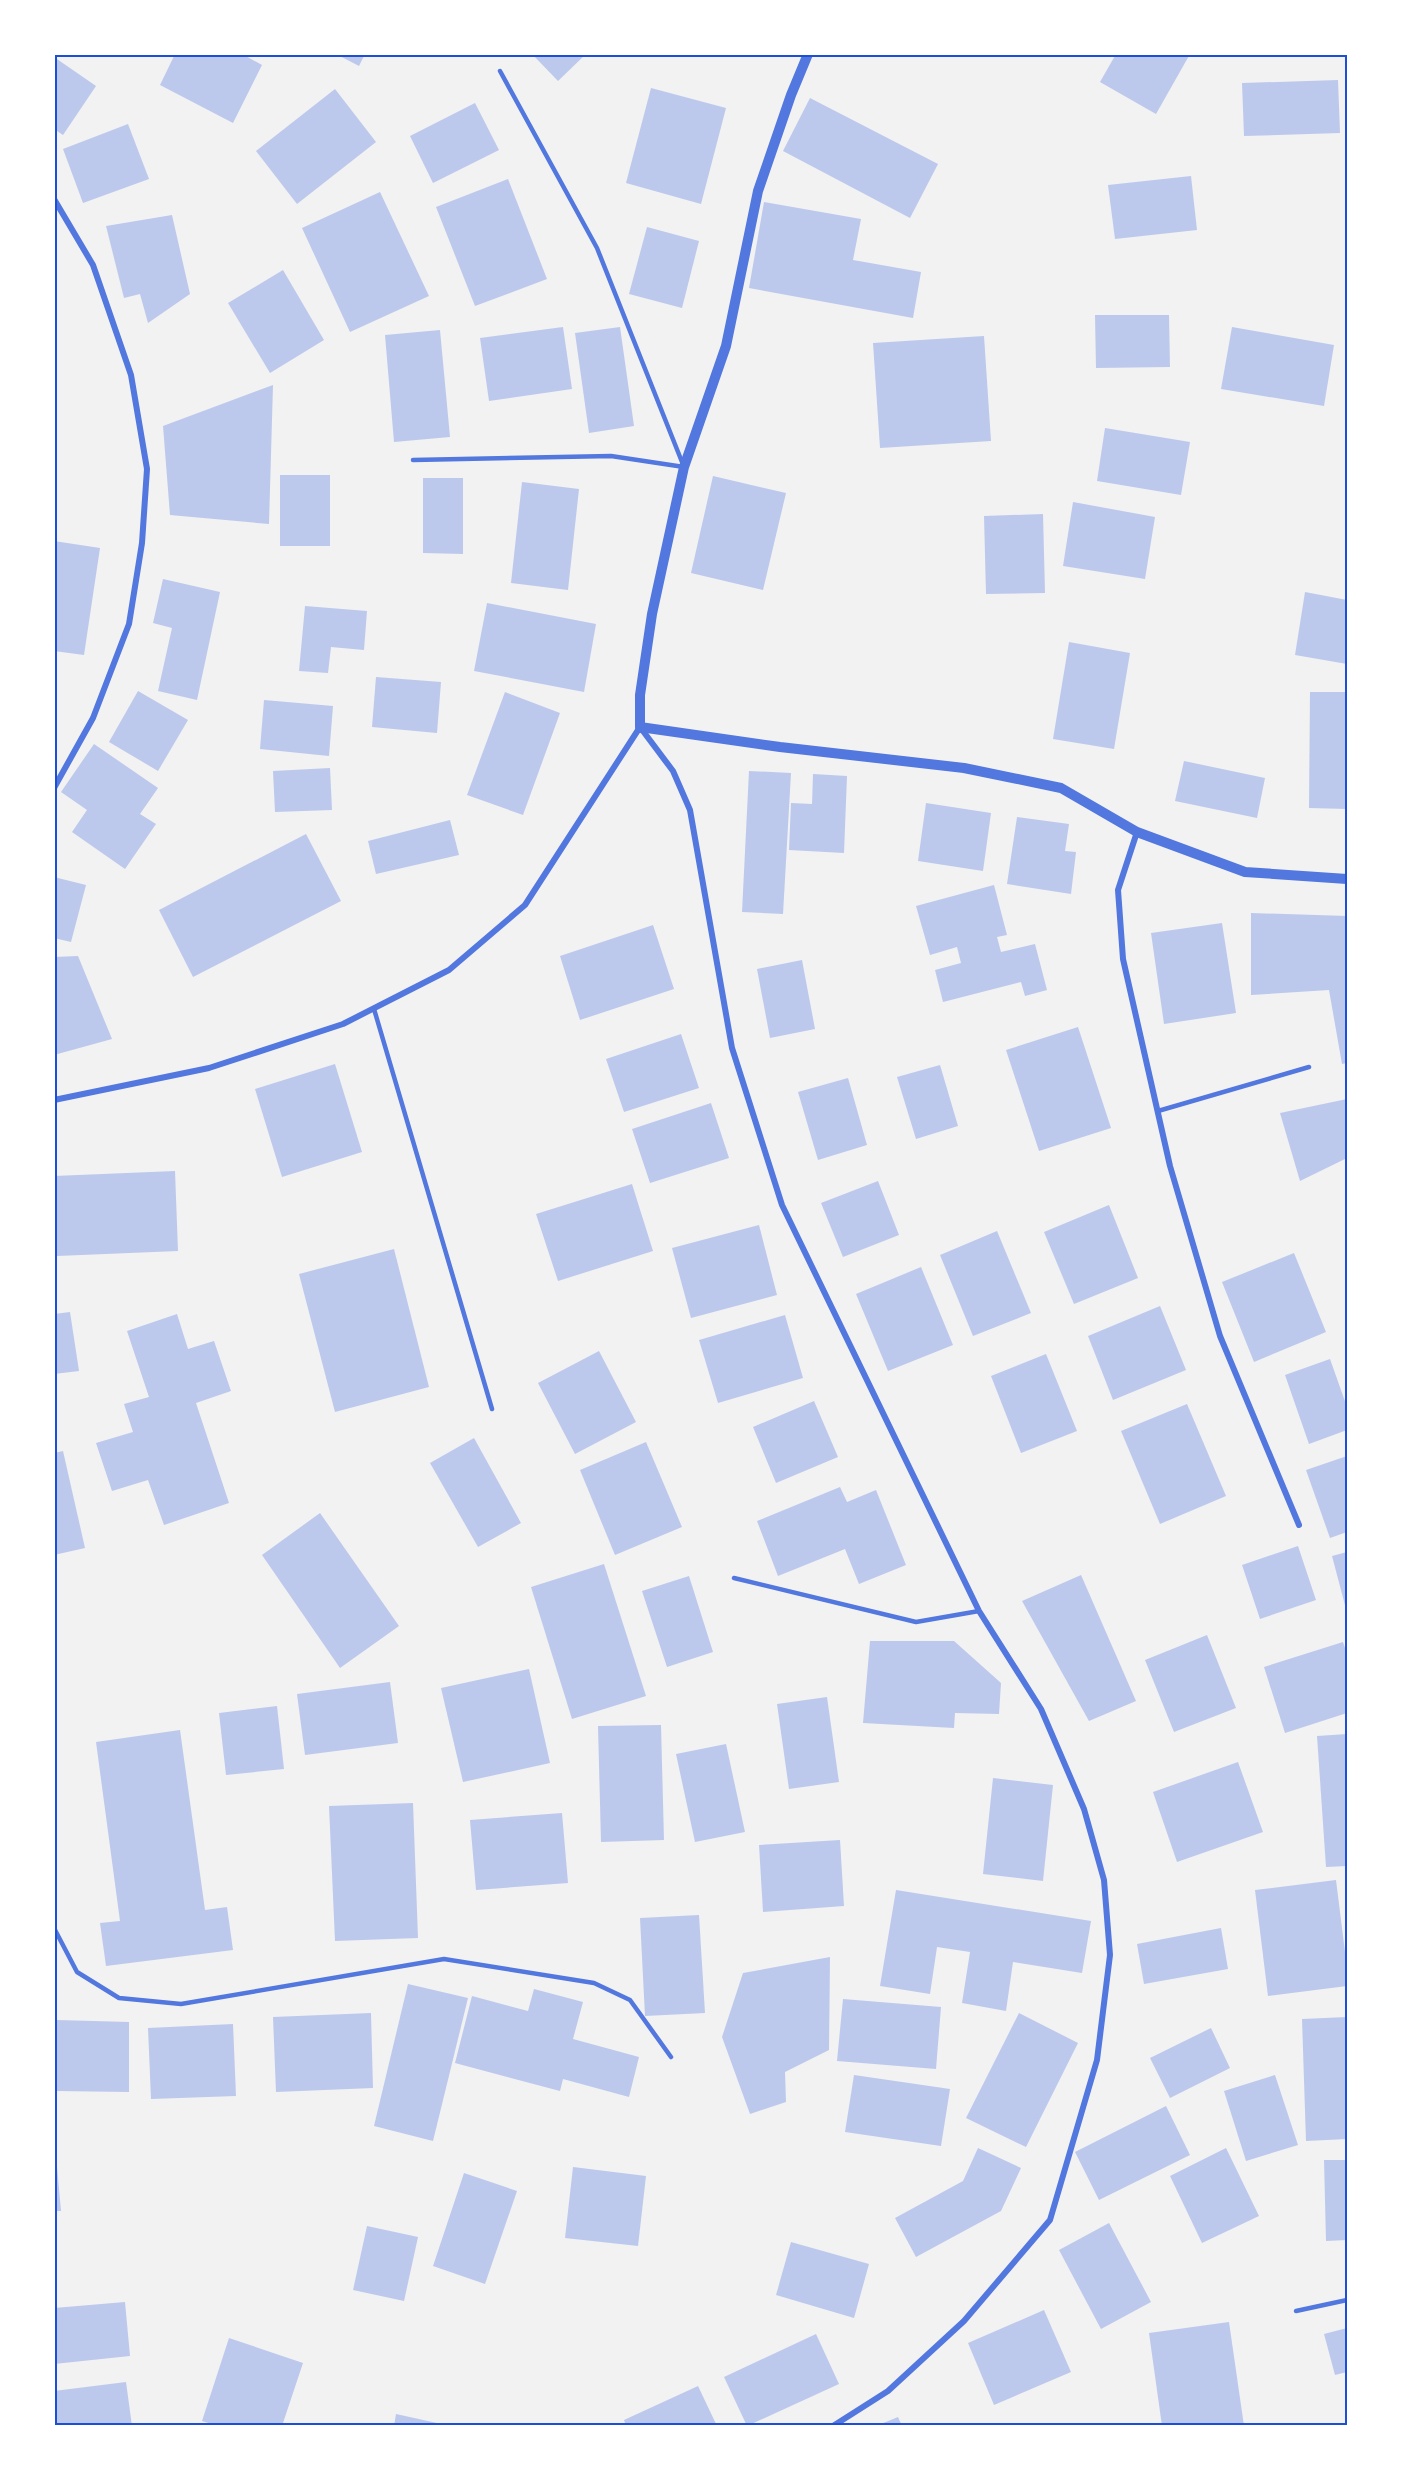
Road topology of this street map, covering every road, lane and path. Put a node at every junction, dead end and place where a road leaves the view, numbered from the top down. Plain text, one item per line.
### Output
1 (808, 54) edge
2 (500, 71) dead end
3 (54, 199) edge
4 (413, 460) dead end
5 (684, 467) junction
6 (640, 727) junction
7 (54, 788) edge
8 (1137, 832) junction
9 (1347, 879) edge
10 (374, 1009) junction
11 (1309, 1067) dead end
12 (54, 1100) edge
13 (1158, 1112) junction
14 (492, 1410) dead end
15 (1299, 1525) dead end
16 (734, 1578) dead end
17 (979, 1611) junction
18 (54, 1928) edge
19 (671, 2057) dead end
20 (1347, 2300) edge
21 (1296, 2311) dead end
22 (833, 2426) edge

1 - 5 street
2 - 5 lane
3 - 7 street
4 - 5 lane
5 - 6 street
6 - 8 street
6 - 10 street
6 - 17 street
8 - 9 street
8 - 13 street
10 - 12 street
10 - 14 lane
11 - 13 lane
13 - 15 street
16 - 17 lane
17 - 22 street
18 - 19 lane
20 - 21 lane

